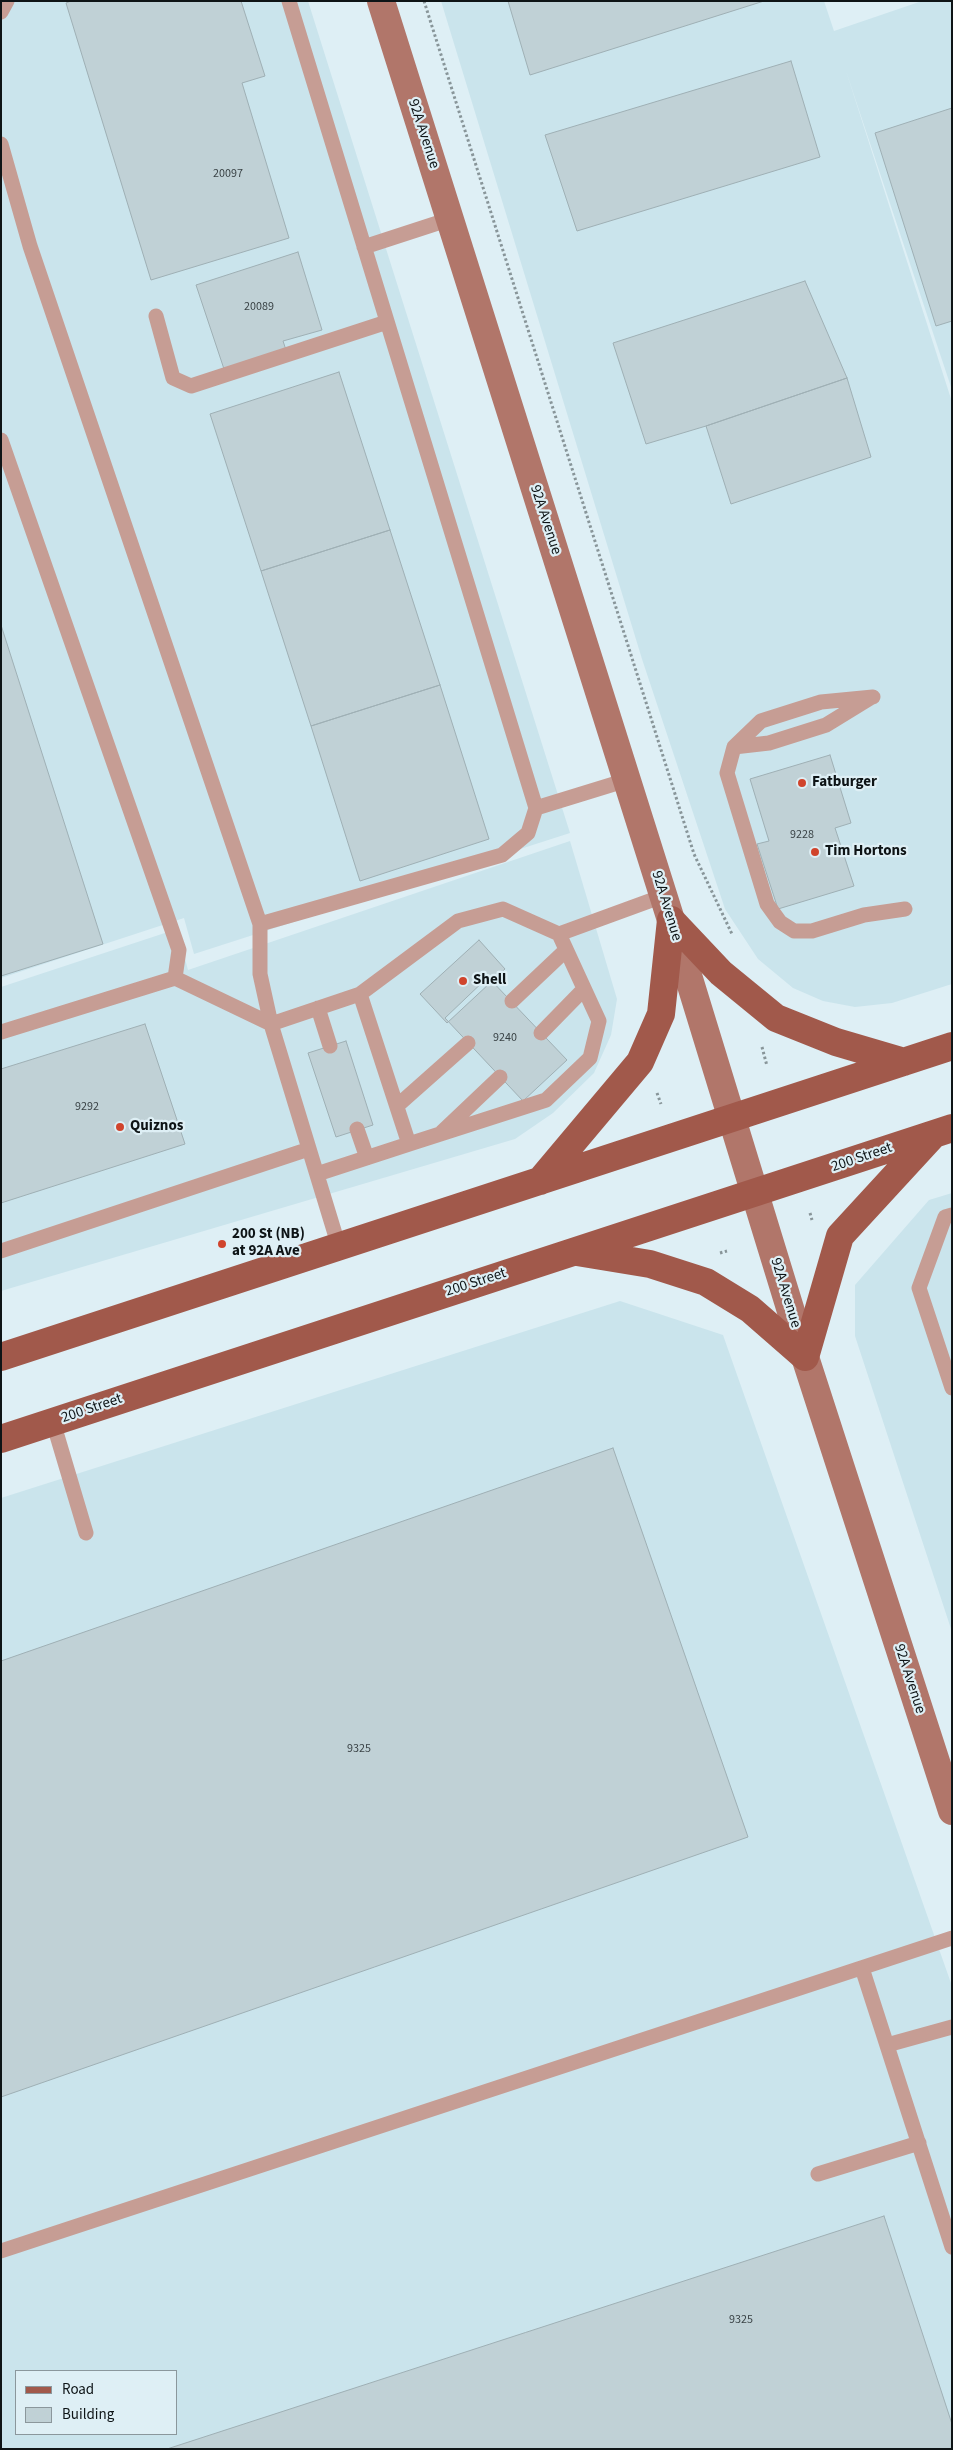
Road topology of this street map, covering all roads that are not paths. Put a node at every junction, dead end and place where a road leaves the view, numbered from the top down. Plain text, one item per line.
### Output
1 (7, 1) edge
2 (289, 1) edge
3 (380, 1) edge
4 (1, 12) edge
5 (1, 144) edge
6 (450, 219) junction
7 (364, 247) junction
8 (156, 316) dead end
9 (388, 322) junction
10 (1, 440) edge
11 (734, 747) junction
12 (627, 780) junction
13 (536, 808) junction
14 (667, 908) junction
15 (905, 909) dead end
16 (260, 924) junction
17 (559, 934) junction
18 (566, 950) junction
19 (175, 978) junction
20 (584, 989) junction
21 (360, 994) junction
22 (512, 1002) dead end
23 (318, 1008) junction
24 (270, 1024) junction
25 (1, 1032) edge
26 (541, 1033) dead end
27 (468, 1043) dead end
28 (330, 1046) dead end
29 (952, 1046) edge
30 (904, 1062) junction
31 (500, 1077) dead end
32 (397, 1106) junction
33 (732, 1118) junction
34 (357, 1129) dead end
35 (943, 1131) edge
36 (440, 1134) junction
37 (409, 1144) junction
38 (309, 1149) junction
39 (366, 1158) junction
40 (317, 1174) junction
41 (540, 1181) junction
42 (754, 1192) junction
43 (952, 1215) edge
44 (339, 1247) junction
45 (1, 1251) edge
46 (573, 1251) junction
47 (1, 1357) edge
48 (805, 1357) junction
49 (952, 1388) edge
50 (53, 1422) junction
51 (1, 1439) edge
52 (86, 1533) dead end
53 (952, 1811) edge
54 (952, 1938) edge
55 (862, 1968) junction
56 (952, 2027) edge
57 (887, 2045) junction
58 (919, 2143) junction
59 (818, 2174) dead end
60 (952, 2247) edge
61 (1, 2251) edge

1 - 4 lane
2 - 7 lane
3 - 6 street, 92A Avenue
5 - 16 lane
6 - 7 lane
6 - 12 street, 92A Avenue
7 - 9 lane
8 - 9 lane
9 - 13 lane
10 - 19 lane
11 - 11 lane
11 - 15 lane
12 - 13 lane
12 - 14 street, 92A Avenue
13 - 16 lane
14 - 17 lane
14 - 30 main road
14 - 33 street, 92A Avenue
14 - 41 main road
16 - 24 lane
17 - 18 lane
17 - 21 lane
18 - 20 lane
18 - 22 lane
19 - 24 lane
19 - 25 lane
20 - 26 lane
20 - 36 lane
21 - 23 lane
21 - 32 lane
23 - 24 lane
23 - 28 lane
24 - 38 lane
27 - 32 lane
29 - 30 main road
30 - 33 main road
31 - 36 lane
32 - 37 lane
33 - 41 main road
33 - 42 street, 92A Avenue
34 - 39 lane
35 - 42 main road, 200 Street
35 - 48 main road
36 - 37 lane
37 - 39 lane
38 - 40 lane
38 - 45 lane
39 - 40 lane
40 - 44 lane
41 - 44 main road
42 - 46 main road, 200 Street
42 - 48 street, 92A Avenue
43 - 49 lane
44 - 47 main road
46 - 48 main road
46 - 50 main road, 200 Street
48 - 53 street, 92A Avenue
50 - 51 main road, 200 Street
50 - 52 lane
54 - 55 lane
55 - 57 lane
55 - 61 lane
56 - 57 lane
57 - 58 lane
58 - 59 lane
58 - 60 lane

